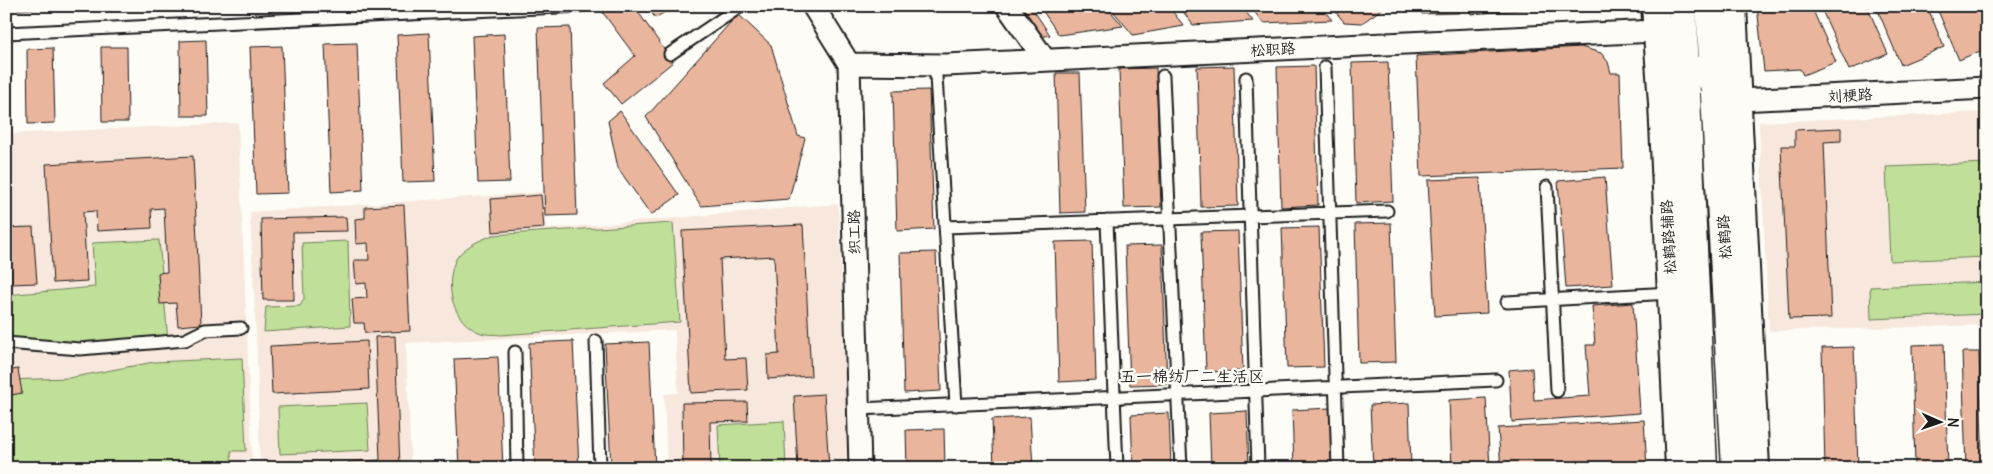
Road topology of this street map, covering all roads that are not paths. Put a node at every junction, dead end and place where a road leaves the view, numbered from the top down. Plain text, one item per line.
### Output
1 (580, 6) edge
2 (741, 6) edge
3 (813, 6) edge
4 (1007, 6) edge
5 (1682, 6) edge
6 (1710, 6) edge
7 (1733, 6) edge
8 (1656, 19) edge
9 (6, 33) edge
10 (670, 54) dead end
11 (1686, 59) junction
12 (1045, 60) junction
13 (849, 64) junction
14 (1325, 67) dead end
15 (936, 76) dead end
16 (1163, 76) dead end
17 (1246, 78) dead end
18 (1987, 88) edge
19 (1728, 94) junction
20 (1547, 187) dead end
21 (1388, 210) dead end
22 (1330, 213) junction
23 (1250, 216) junction
24 (1169, 219) junction
25 (1107, 221) junction
26 (945, 227) junction
27 (1671, 293) junction
28 (1552, 299) junction
29 (1507, 302) dead end
30 (1739, 318) junction
31 (241, 328) dead end
32 (596, 341) dead end
33 (6, 343) edge
34 (515, 352) dead end
35 (1496, 380) dead end
36 (1335, 387) junction
37 (1256, 391) junction
38 (1557, 391) dead end
39 (1178, 394) junction
40 (1114, 398) junction
41 (956, 405) junction
42 (858, 409) junction
43 (517, 468) edge
44 (600, 468) edge
45 (860, 468) edge
46 (1117, 468) edge
47 (1181, 468) edge
48 (1258, 468) edge
49 (1338, 468) edge
50 (1678, 468) edge
51 (1703, 468) edge
52 (1736, 468) edge
53 (1756, 468) edge

1 - 9 lane
2 - 10 lane
3 - 13 street
4 - 12 street
5 - 11 main road, 松鹤路
6 - 19 main road, 松鹤路
7 - 19 street
8 - 11 street
8 - 12 street, 松职路
8 - 27 street, 松鹤路辅路
11 - 19 street
11 - 51 main road, 松鹤路
12 - 13 street, 松职路
13 - 42 street, 织工路
14 - 22 lane
15 - 26 lane
16 - 24 lane
17 - 23 lane
18 - 19 street, 刘梗路
19 - 30 main road, 松鹤路
20 - 28 lane
21 - 22 lane
22 - 23 lane
22 - 36 lane
23 - 24 lane
23 - 37 lane
24 - 25 lane
24 - 39 lane
25 - 26 lane
25 - 40 lane
26 - 41 lane
27 - 28 lane
27 - 50 street, 松鹤路辅路
28 - 29 lane
28 - 38 lane
30 - 52 main road, 松鹤路
30 - 53 street
31 - 33 lane
32 - 44 lane
34 - 43 lane
35 - 36 lane
36 - 37 lane
36 - 49 lane
37 - 39 lane
37 - 48 lane
39 - 40 lane
39 - 47 lane
40 - 41 lane
40 - 46 lane
41 - 42 lane
42 - 45 street, 织工路

